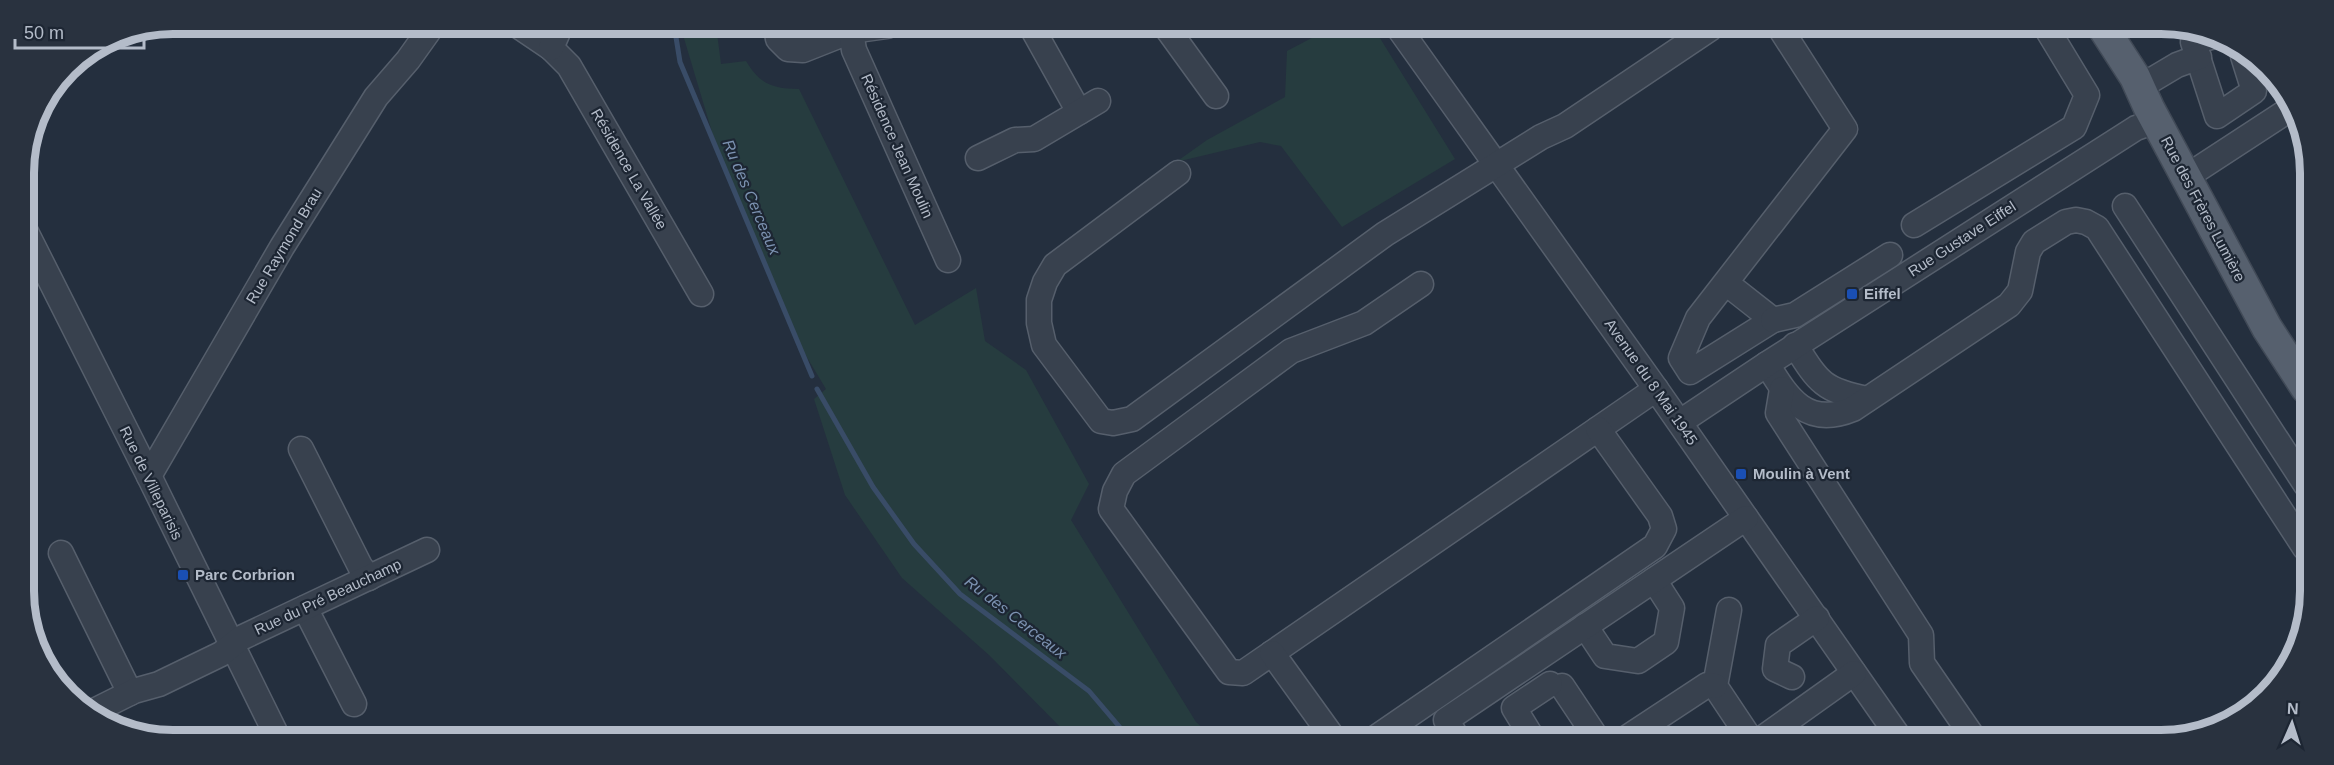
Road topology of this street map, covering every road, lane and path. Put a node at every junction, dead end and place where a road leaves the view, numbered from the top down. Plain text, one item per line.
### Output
1 (427, 34) edge
2 (530, 34) edge
3 (557, 34) edge
4 (777, 34) edge
5 (838, 34) edge
6 (852, 34) edge
7 (1036, 34) edge
8 (1171, 34) edge
9 (1403, 34) edge
10 (1702, 34) edge
11 (1784, 34) edge
12 (2050, 34) edge
13 (2107, 34) edge
14 (2199, 40) edge
15 (551, 48) junction
16 (2199, 57) junction
17 (2245, 63) edge
18 (2140, 87) junction
19 (1216, 96) dead end
20 (2285, 113) edge
21 (2156, 121) junction
22 (978, 158) dead end
23 (1495, 165) junction
24 (1178, 173) dead end
25 (2186, 177) junction
26 (2125, 206) dead end
27 (1914, 225) dead end
28 (35, 249) edge
29 (1890, 255) dead end
30 (948, 260) dead end
31 (1726, 283) junction
32 (1420, 284) dead end
33 (701, 294) dead end
34 (1773, 320) junction
35 (1795, 345) junction
36 (1767, 364) junction
37 (2300, 379) edge
38 (1656, 389) junction
39 (1782, 389) junction
40 (1839, 404) junction
41 (1680, 422) junction
42 (1598, 429) junction
43 (1800, 447) junction
44 (301, 449) dead end
45 (149, 476) junction
46 (2300, 476) edge
47 (1746, 518) junction
48 (2300, 540) edge
49 (427, 550) dead end
50 (61, 553) dead end
51 (369, 578) junction
52 (1654, 580) junction
53 (305, 608) junction
54 (1730, 610) dead end
55 (1817, 618) junction
56 (1585, 626) junction
57 (232, 646) junction
58 (1272, 653) junction
59 (1854, 673) junction
60 (1792, 677) dead end
61 (1715, 686) junction
62 (130, 693) junction
63 (354, 704) dead end
64 (99, 709) edge
65 (274, 730) edge
66 (1328, 730) edge
67 (1387, 730) edge
68 (1452, 730) edge
69 (1527, 730) edge
70 (1591, 730) edge
71 (1639, 730) edge
72 (1744, 730) edge
73 (1774, 730) edge
74 (1893, 730) edge
75 (1968, 730) edge

1 - 45 street, Rue Raymond Brau
2 - 15 street, Résidence La Vallée
3 - 15 street
4 - 5 street
6 - 30 street, Résidence Jean Moulin
7 - 22 street
8 - 19 street
9 - 23 street, Avenue du 8 Mai 1945
10 - 23 street
11 - 31 street
12 - 27 street
13 - 18 main road, Rue des Frères Lumière
14 - 16 street
15 - 33 street, Résidence La Vallée
16 - 17 street
16 - 18 street
18 - 21 main road, Rue des Frères Lumière
20 - 25 street
21 - 25 main road, Rue des Frères Lumière
21 - 35 street, Rue Gustave Eiffel
23 - 24 street
23 - 38 street, Avenue du 8 Mai 1945
25 - 37 main road, Rue des Frères Lumière
26 - 46 street
28 - 45 street, Rue de Villeparisis
29 - 34 street
31 - 34 street
31 - 34 street
32 - 58 street
35 - 36 street, Rue Gustave Eiffel
35 - 40 street
36 - 39 street
36 - 41 street, Rue Gustave Eiffel
38 - 41 street, Avenue du 8 Mai 1945
38 - 42 street
39 - 40 street
39 - 43 street
40 - 43 street
40 - 48 street
41 - 47 street, Avenue du 8 Mai 1945
42 - 58 street
42 - 67 street
43 - 75 street
44 - 51 street
45 - 57 street, Rue de Villeparisis
47 - 52 street
47 - 55 street, Avenue du 8 Mai 1945
49 - 51 street, Rue du Pré Beauchamp
50 - 62 street
51 - 53 street, Rue du Pré Beauchamp
52 - 56 street
52 - 56 street
53 - 57 street, Rue du Pré Beauchamp
53 - 63 street
54 - 61 street
55 - 59 street, Avenue du 8 Mai 1945
55 - 60 street
56 - 68 street
57 - 62 street, Rue du Pré Beauchamp
57 - 65 street, Rue de Villeparisis
58 - 66 street
59 - 73 street
59 - 74 street, Avenue du 8 Mai 1945
61 - 71 street
61 - 72 street
62 - 64 street, Rue du Pré Beauchamp
69 - 70 street

